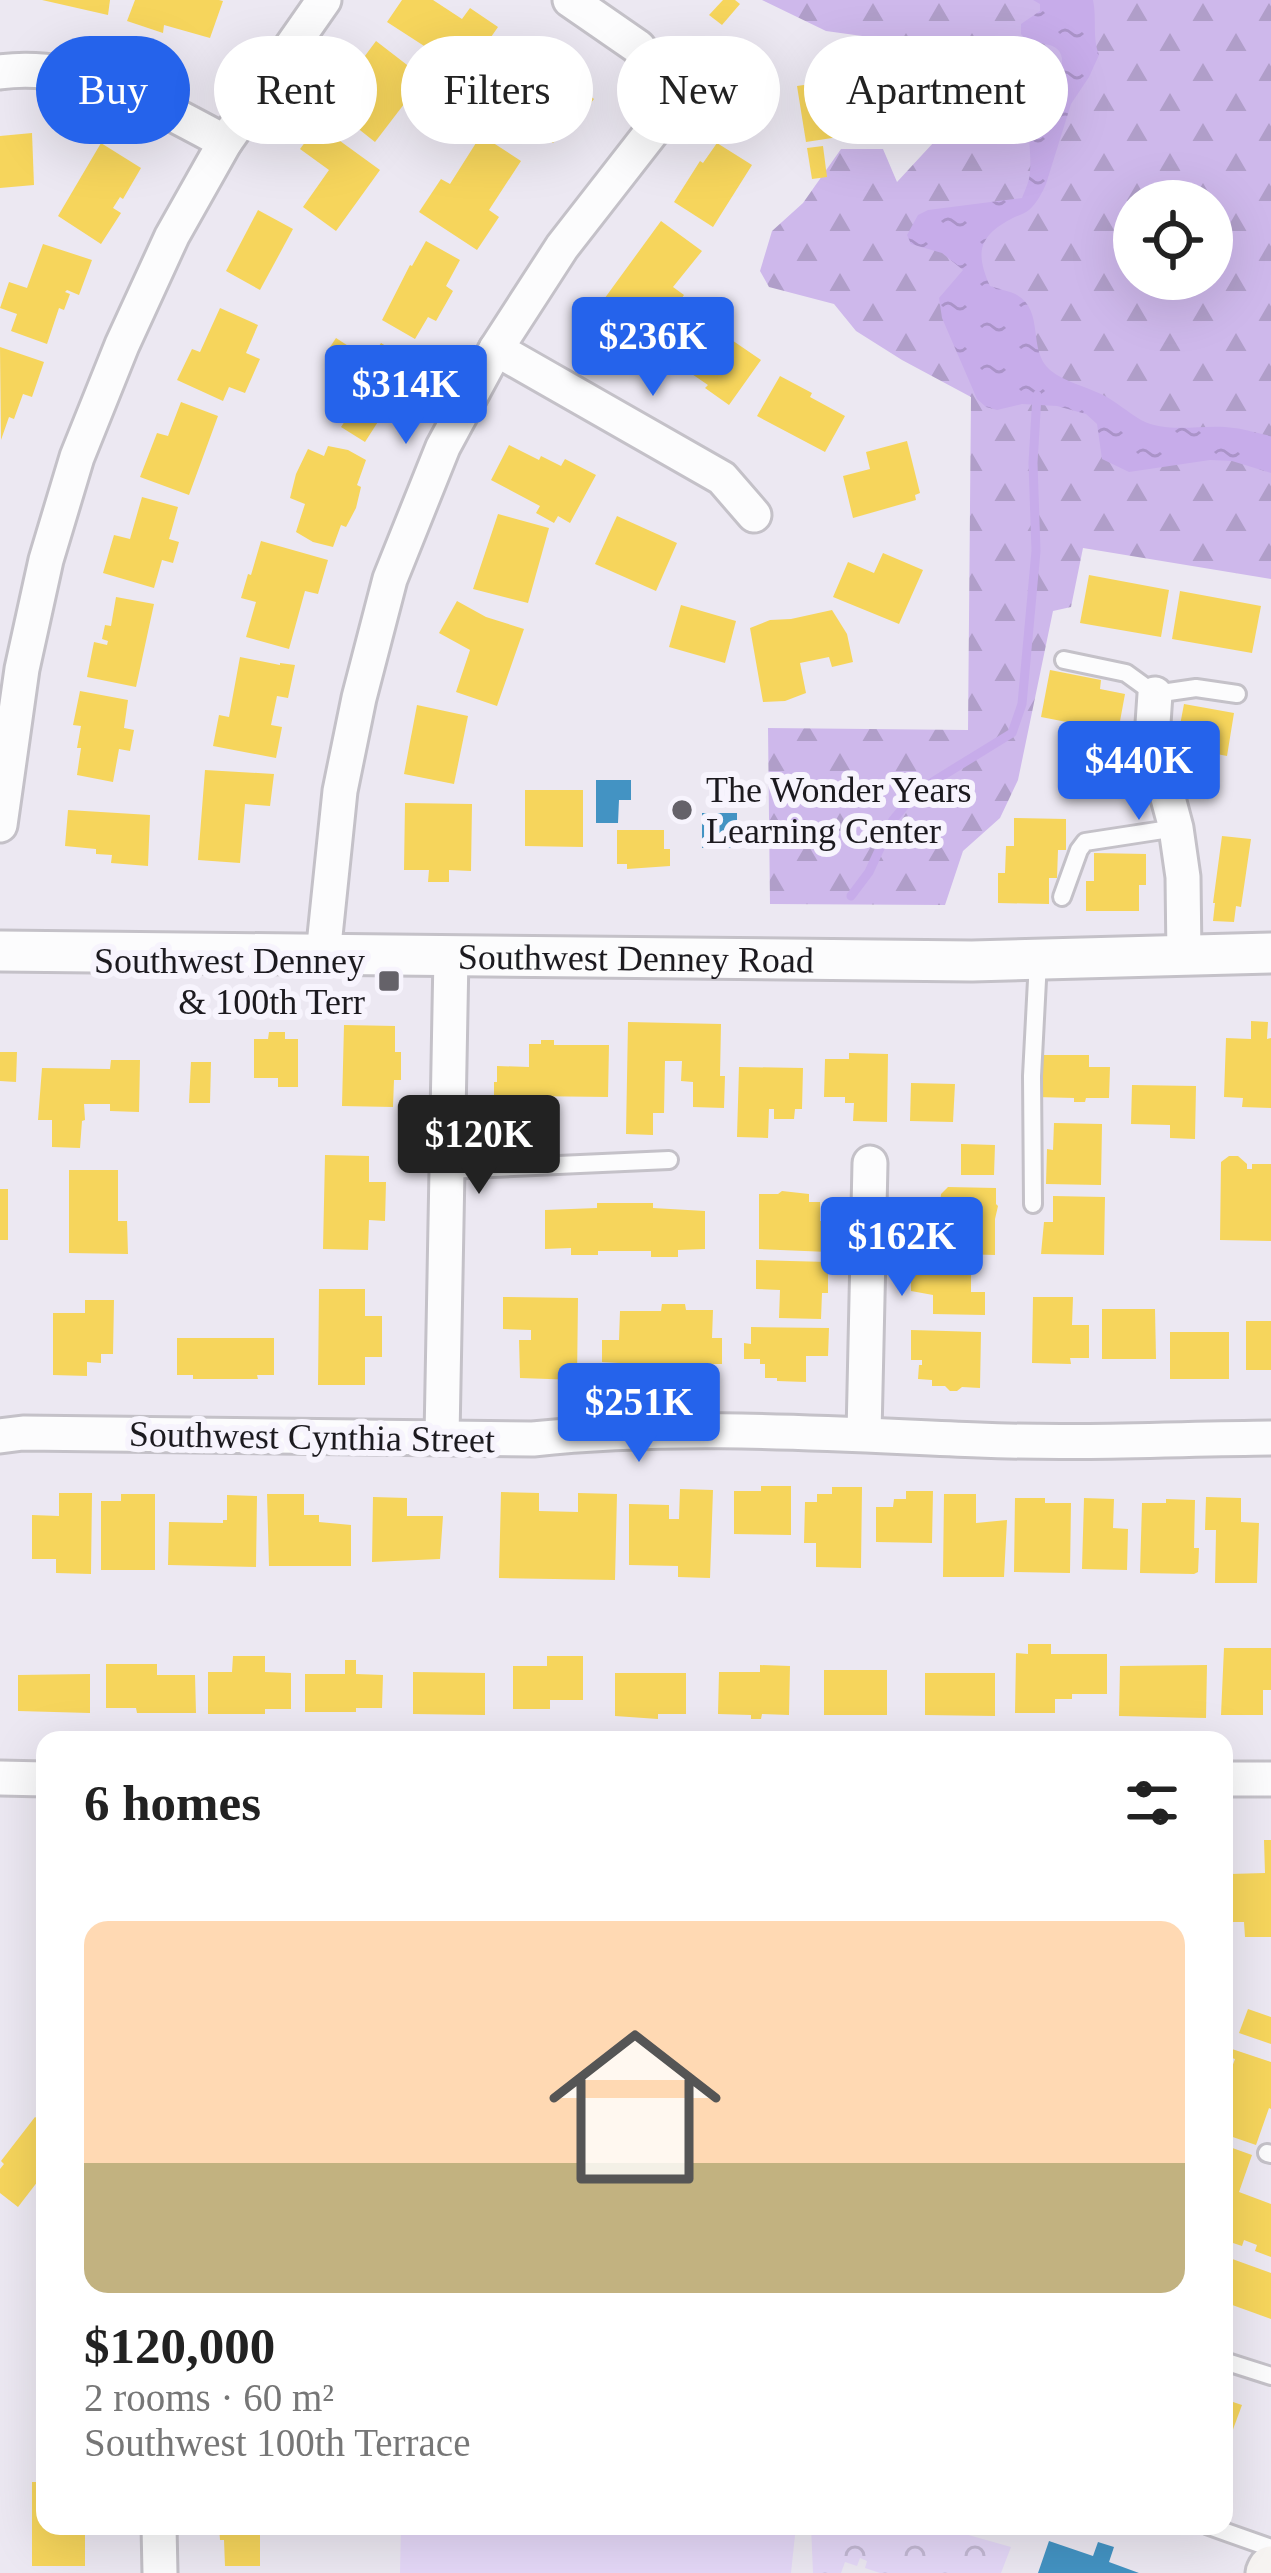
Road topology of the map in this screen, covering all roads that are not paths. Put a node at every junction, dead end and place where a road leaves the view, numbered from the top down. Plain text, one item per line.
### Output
1 (324, 0) edge
2 (570, 0) edge
3 (299, 36) edge
4 (0, 72) edge
5 (214, 136) edge
6 (224, 144) edge
7 (496, 349) junction
8 (754, 515) dead end
9 (1064, 660) dead end
10 (1155, 694) junction
11 (1237, 694) dead end
12 (0, 825) edge
13 (1176, 828) junction
14 (1062, 897) dead end
15 (0, 951) edge
16 (1271, 953) edge
17 (323, 956) junction
18 (451, 956) junction
19 (1184, 957) junction
20 (1038, 960) junction
21 (669, 1160) dead end
22 (871, 1163) dead end
23 (445, 1170) junction
24 (1033, 1204) dead end
25 (864, 1434) junction
26 (0, 1436) edge
27 (442, 1437) junction
28 (1271, 1438) edge
29 (0, 1778) edge
30 (36, 1779) edge
31 (1233, 1779) edge
32 (1271, 1779) edge
33 (1233, 2364) edge
34 (1271, 2376) edge
35 (159, 2535) edge
36 (1233, 2535) edge
37 (1271, 2548) edge
38 (160, 2573) edge

1 - 3 street
2 - 7 street
4 - 5 street
6 - 12 street
7 - 8 street
7 - 17 street
9 - 10 lane
10 - 11 lane
10 - 13 street
13 - 14 lane
13 - 19 street
15 - 17 street, Southwest Denney Road
16 - 19 street, Southwest Denney Road
17 - 18 street, Southwest Denney Road
18 - 20 street, Southwest Denney Road
18 - 23 street
19 - 20 street, Southwest Denney Road
20 - 24 lane
21 - 23 lane
22 - 25 street
23 - 27 street
25 - 27 street, Southwest Cynthia Street
25 - 28 street, Southwest Cynthia Street
26 - 27 street, Southwest Cynthia Street
29 - 30 street
31 - 32 street
33 - 34 lane
35 - 38 street
36 - 37 lane

